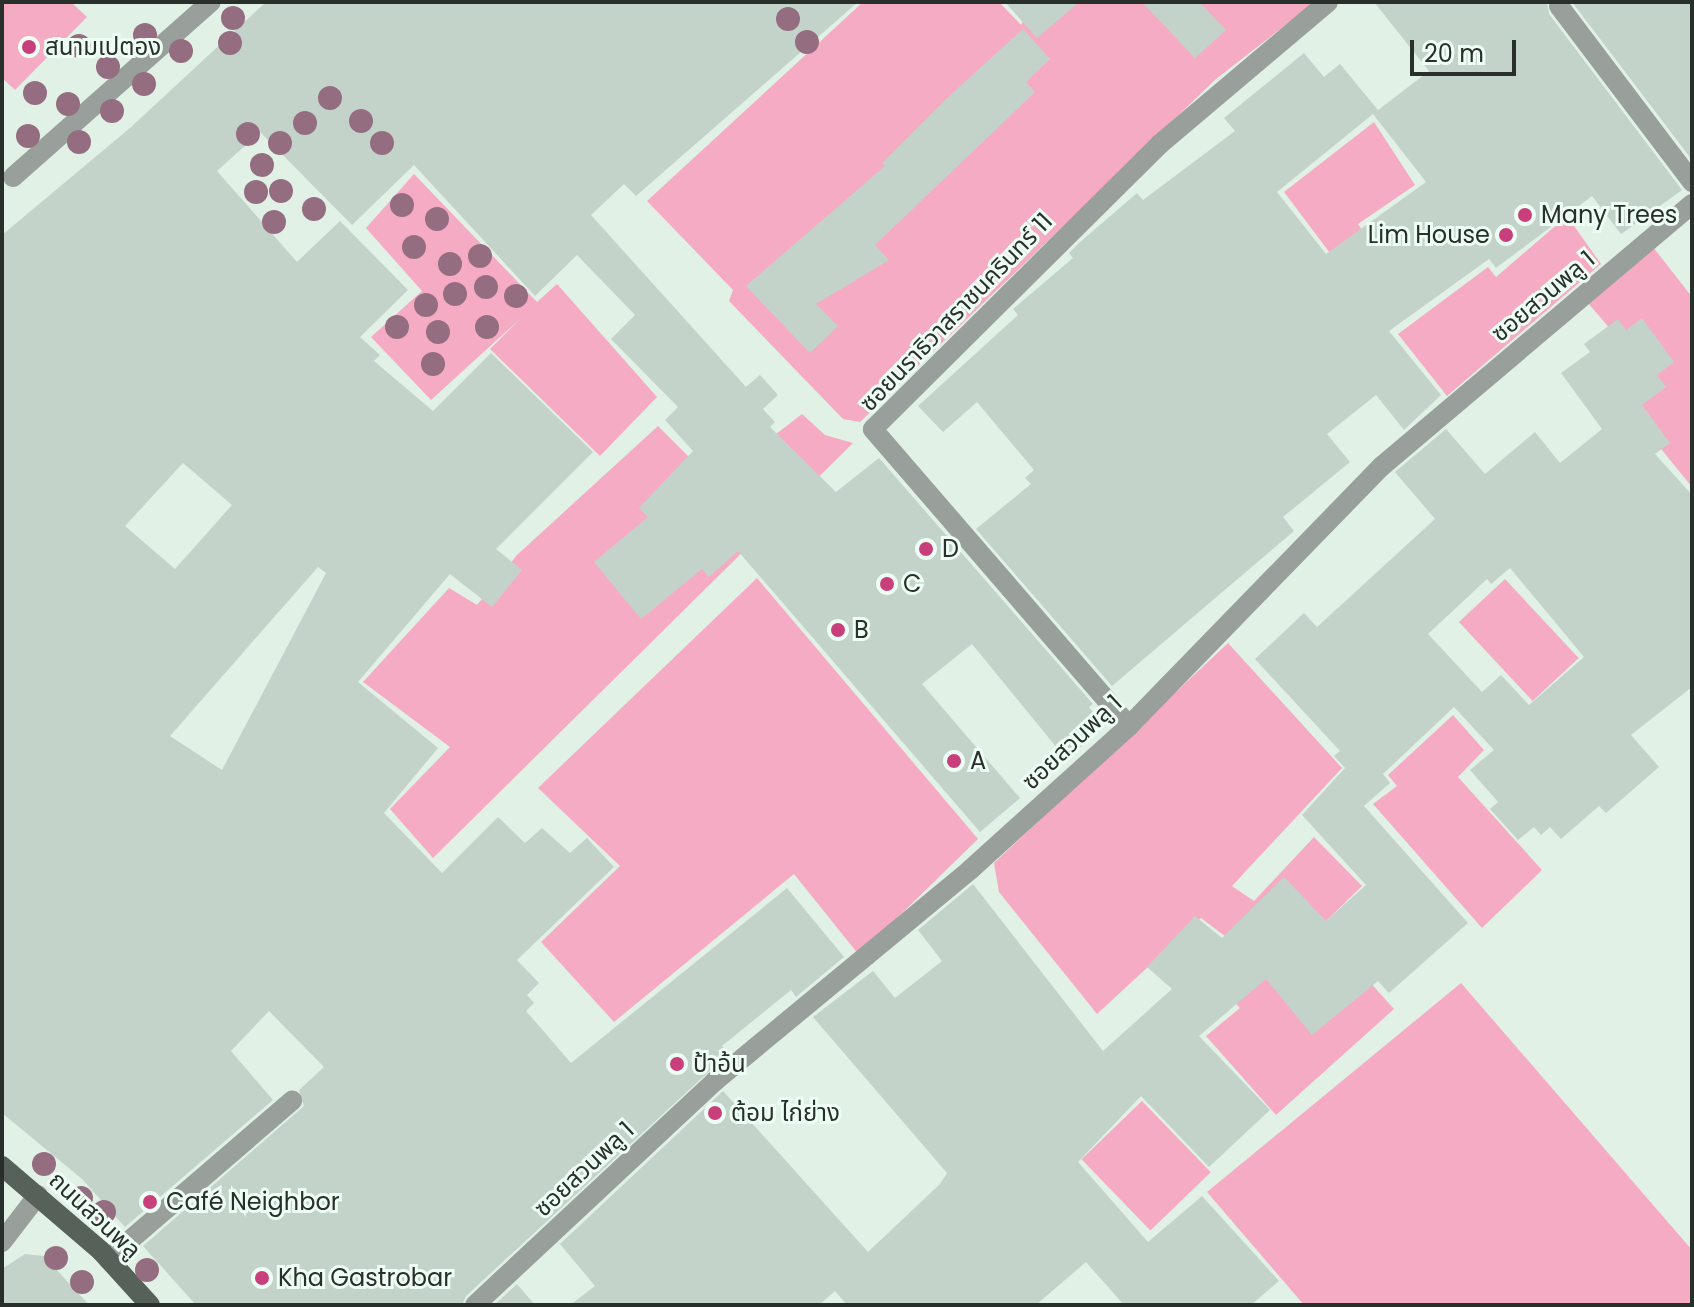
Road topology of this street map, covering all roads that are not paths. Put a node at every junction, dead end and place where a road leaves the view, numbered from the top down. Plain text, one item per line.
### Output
1 (211, 2) edge
2 (1328, 2) edge
3 (1559, 6) dead end
4 (13, 177) dead end
5 (1692, 182) edge
6 (1692, 204) edge
7 (1129, 726) junction
8 (292, 1101) dead end
9 (2, 1166) edge
10 (38, 1195) junction
11 (2, 1242) edge
12 (108, 1259) junction
13 (150, 1305) edge
14 (475, 1305) edge

1 - 4 street
2 - 7 street, ซอยนราธิวาสราชนครินทร์ 11
3 - 5 street
6 - 7 street, ซอยสวนพลู 1
7 - 14 street, ซอยสวนพลู 1
8 - 12 street
9 - 10 main road, ถนนสวนพลู
10 - 11 street
10 - 12 main road, ถนนสวนพลู
12 - 13 main road, ถนนสวนพลู

